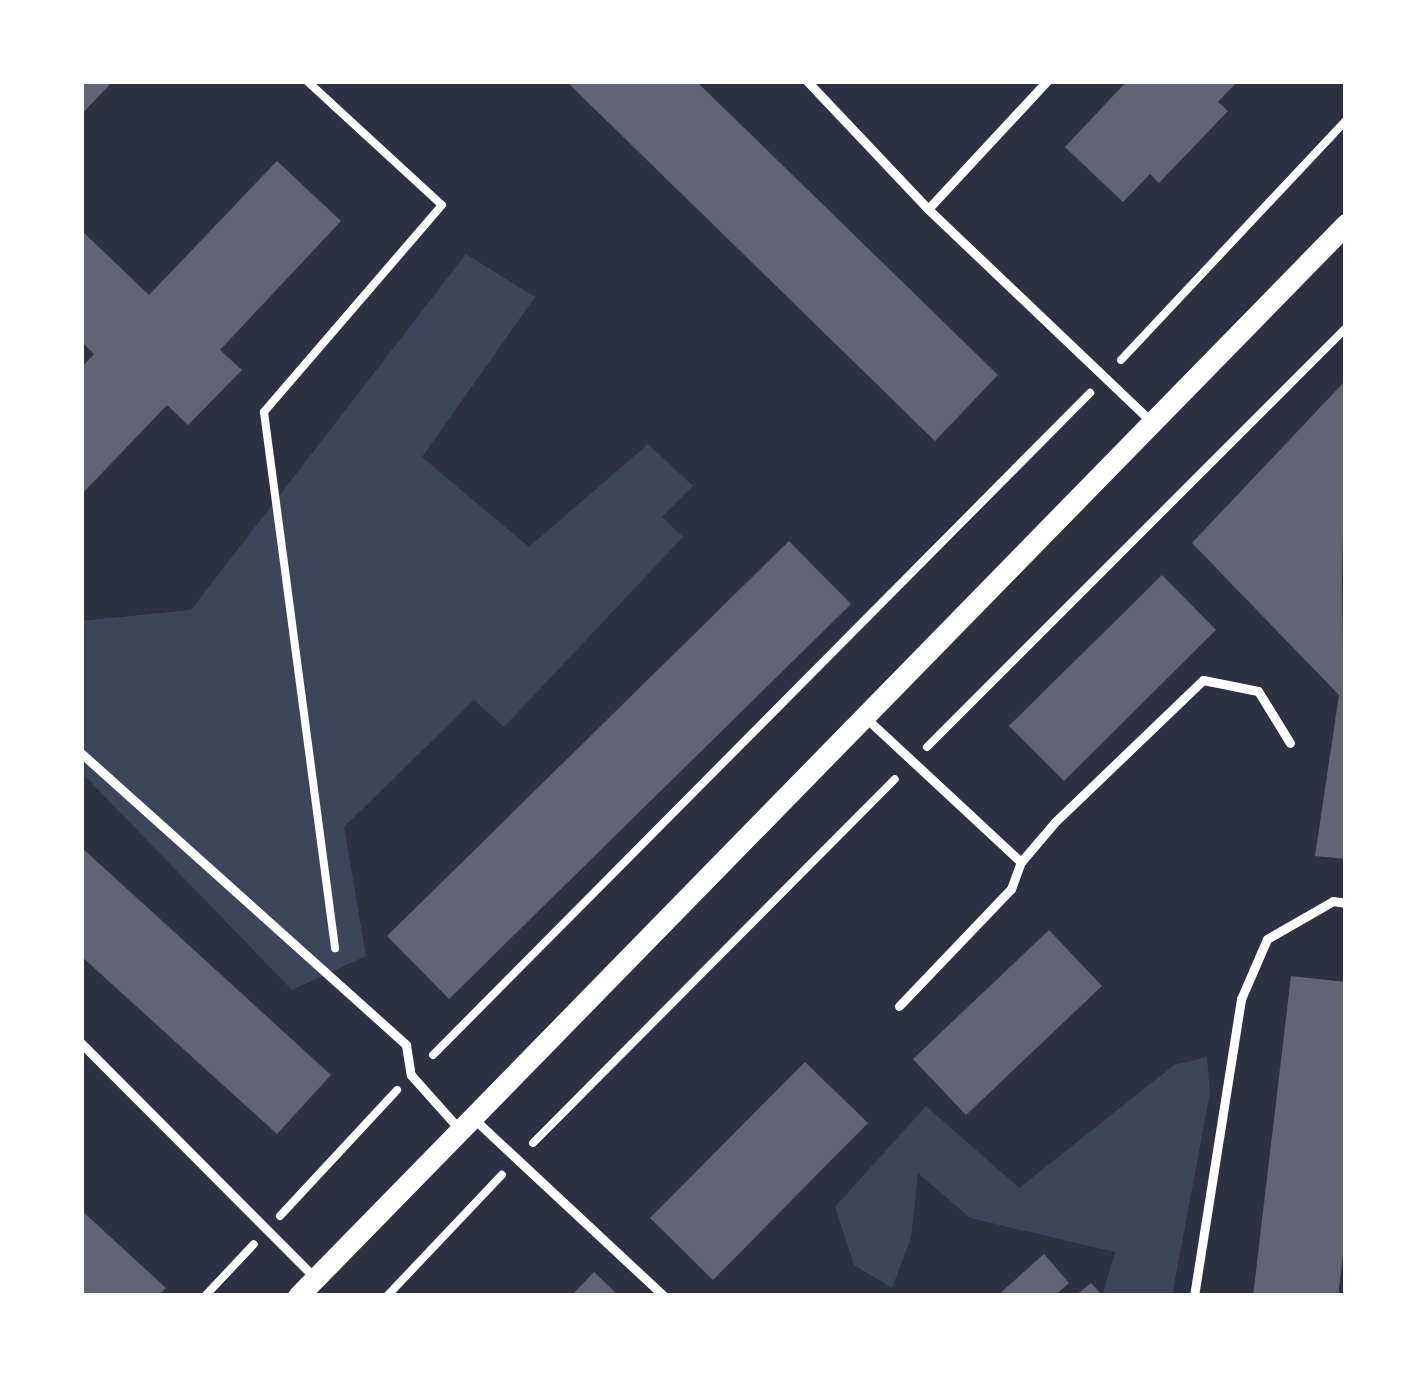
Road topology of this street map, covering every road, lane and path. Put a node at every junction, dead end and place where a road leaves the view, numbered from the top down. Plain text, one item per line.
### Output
1 (308, 81) edge
2 (807, 81) edge
3 (1047, 81) edge
4 (1346, 120) edge
5 (928, 209) junction
6 (1346, 224) edge
7 (1346, 328) edge
8 (1105, 377) junction
9 (1155, 426) junction
10 (863, 716) junction
11 (1290, 743) dead end
12 (81, 754) edge
13 (912, 761) junction
14 (1021, 862) junction
15 (1346, 903) edge
16 (340, 986) junction
17 (899, 1006) dead end
18 (81, 1042) edge
19 (411, 1075) junction
20 (467, 1125) junction
21 (518, 1159) junction
22 (267, 1230) junction
23 (315, 1278) junction
24 (205, 1296) edge
25 (298, 1296) edge
26 (387, 1296) edge
27 (664, 1296) edge
28 (1194, 1296) edge

1 - 16 path
2 - 5 lane
3 - 5 lane
4 - 8 path
5 - 8 lane
6 - 9 street
7 - 13 path
8 - 9 lane
8 - 19 path
9 - 10 street
10 - 13 lane
10 - 20 street
11 - 14 lane
12 - 16 lane
13 - 14 lane
13 - 21 path
14 - 17 lane
15 - 28 lane
16 - 19 lane
18 - 22 lane
19 - 20 lane
19 - 22 path
20 - 21 lane
20 - 23 street
21 - 26 path
21 - 27 lane
22 - 23 lane
22 - 24 path
23 - 25 street

